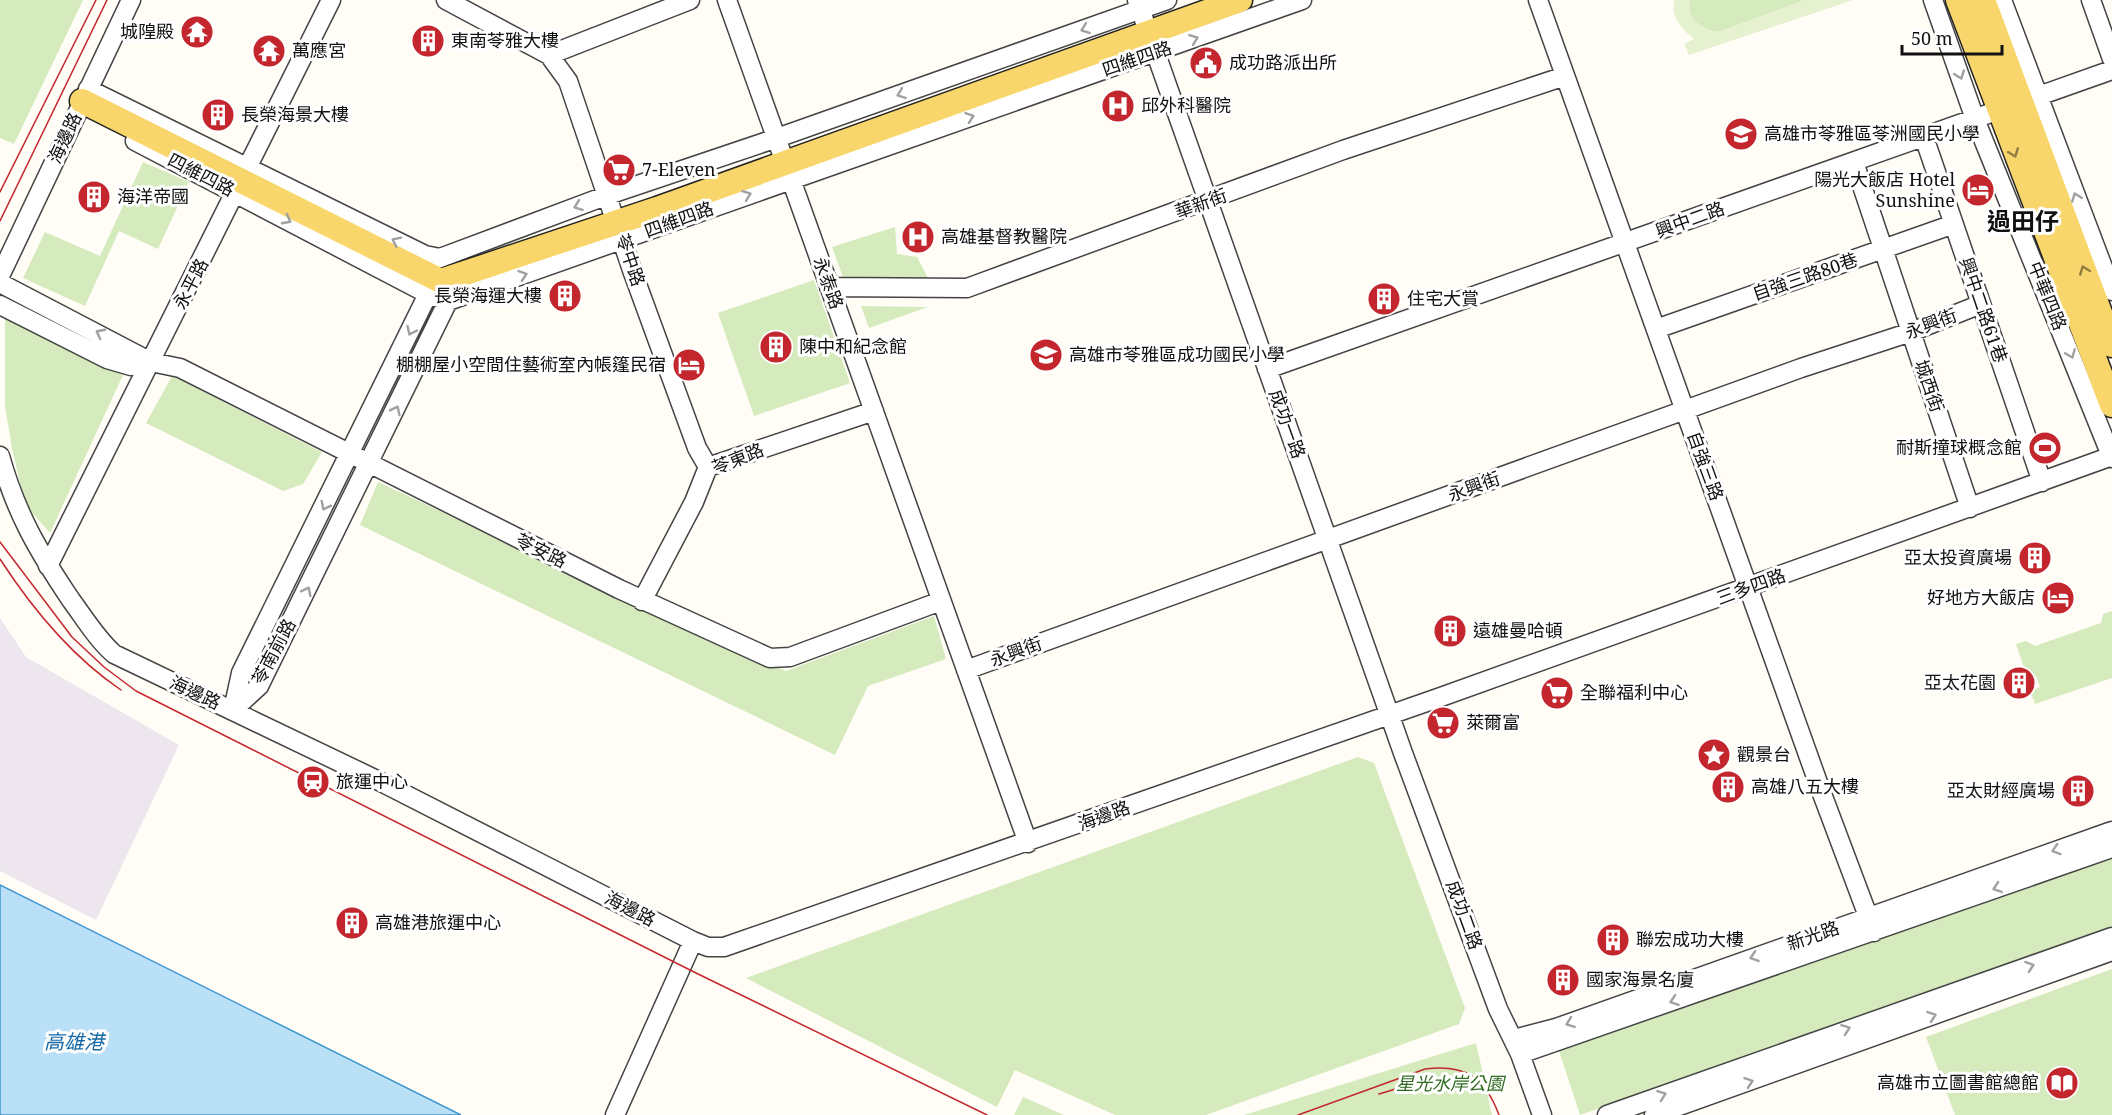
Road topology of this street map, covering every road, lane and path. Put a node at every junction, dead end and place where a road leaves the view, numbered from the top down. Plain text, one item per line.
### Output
1 (131, 0) edge
2 (331, 0) edge
3 (446, 0) edge
4 (690, 0) edge
5 (727, 0) edge
6 (1167, 0) edge
7 (1240, 0) edge
8 (1302, 0) edge
9 (1538, 0) edge
10 (1933, 0) edge
11 (1958, 0) edge
12 (1983, 0) edge
13 (2002, 0) edge
14 (2091, 0) edge
15 (1139, 5) edge
16 (1152, 43) junction
17 (549, 55) junction
18 (2112, 59) edge
19 (2112, 70) edge
20 (1565, 76) junction
21 (82, 100) junction
22 (2029, 100) junction
23 (1987, 115) junction
24 (1924, 137) junction
25 (777, 138) junction
26 (1854, 162) junction
27 (788, 170) junction
28 (241, 180) junction
29 (608, 195) junction
30 (1208, 201) junction
31 (1954, 224) junction
32 (620, 232) junction
33 (1625, 243) junction
34 (1883, 249) junction
35 (0, 276) edge
36 (0, 283) edge
37 (439, 283) junction
38 (829, 287) junction
39 (2112, 291) edge
40 (1981, 304) junction
41 (0, 305) edge
42 (1656, 329) junction
43 (1911, 332) junction
44 (2112, 345) edge
45 (151, 362) junction
46 (1267, 369) junction
47 (2112, 405) edge
48 (874, 411) junction
49 (1685, 411) junction
50 (351, 454) junction
51 (0, 456) edge
52 (2112, 456) edge
53 (370, 463) junction
54 (708, 467) junction
55 (2042, 482) junction
56 (1971, 508) junction
57 (1328, 540) junction
58 (48, 566) junction
59 (1749, 587) junction
60 (642, 601) junction
61 (941, 601) junction
62 (966, 670) junction
63 (233, 710) junction
64 (1389, 714) junction
65 (2112, 831) edge
66 (1028, 843) junction
67 (2112, 848) edge
68 (1871, 924) junction
69 (2112, 938) edge
70 (693, 941) junction
71 (2112, 951) edge
72 (1517, 1046) junction
73 (615, 1115) edge
74 (1542, 1115) edge
75 (1607, 1115) edge
76 (1654, 1115) edge

1 - 21 street, 海邊路
2 - 28 street, 永平路
3 - 17 street, 苓中路
4 - 17 street
5 - 25 street, 永泰路
6 - 15 street
7 - 16 main road, 四維四路
16 -> 8 street, 四維四路
9 - 20 street, 自強三路
10 -> 23 street, 中華四路
11 - 23 main road, 中華四路
12 - 22 main road
13 - 22 street
14 - 18 street
15 - 16 street
15 -> 25 street
16 - 27 main road, 四維四路
16 - 30 street, 成功一路
17 - 29 street, 苓中路
19 - 22 street, 興中二路
20 - 30 street, 華新街
20 - 33 street, 自強三路
21 - 28 main road, 四維四路
21 - 35 street, 海邊路
22 - 23 street, 興中二路
39 -> 22 street
44 -> 22 main road
23 - 24 street, 興中二路
23 -> 47 main road, 中華四路
23 -> 52 street, 中華四路
24 - 26 street, 興中二路
24 - 31 street, 興中二路61巷
25 - 27 street, 永泰路
25 - 29 street
26 - 33 street, 興中二路
26 - 34 street, 城西街
27 - 32 main road, 四維四路
27 - 38 street, 永泰路
28 - 37 main road, 四維四路
28 - 45 street, 永平路
29 - 32 street, 苓中路
29 -> 37 street
30 - 38 street, 華新街
30 - 46 street, 成功一路
31 - 34 street, 自強三路80巷
31 - 40 street, 興中二路61巷
32 - 37 main road, 四維四路
32 - 54 street, 苓中路
33 - 42 street, 自強三路
33 - 46 street, 興中二路
34 - 42 street, 自強三路80巷
34 - 43 street, 城西街
45 -> 36 street, 苓安路
37 -> 50 street, 苓南前路
53 -> 37 street, 苓南前路
38 - 48 street, 永泰路
40 - 43 street, 永興街
40 - 55 street, 興中二路61巷
41 - 45 street, 苓安路
42 - 49 street, 自強三路
43 - 49 street, 永興街
43 - 56 street, 城西街
45 - 50 street, 苓安路
45 - 58 street, 永平路
46 - 57 street, 成功一路
48 - 54 street, 苓東路
48 - 61 street, 永泰路
49 - 57 street, 永興街
49 - 59 street, 自強三路
50 - 53 street, 苓安路
50 -> 63 street, 苓南前路
51 - 58 street, 海邊路
52 - 55 street, 三多四路
53 - 60 street, 苓安路
63 -> 53 street, 苓南前路
54 - 60 street, 苓東路
55 - 56 street, 三多四路
56 - 59 street, 三多四路
57 - 62 street, 永興街
57 - 64 street, 成功一路
58 - 63 street, 海邊路
59 - 64 street, 三多四路
59 - 68 street, 自強三路
60 - 61 street, 苓安路
61 - 62 street, 永泰路
62 - 66 street, 永泰路
63 - 70 street, 海邊路
64 - 66 street, 海邊路
64 - 72 street, 成功二路
65 -> 68 street, 新光路
66 - 70 street, 海邊路
67 -> 68 street, 新光路
68 -> 72 street, 新光路
75 -> 69 street
70 - 73 street
76 -> 71 street
72 - 74 street, 成功二路

